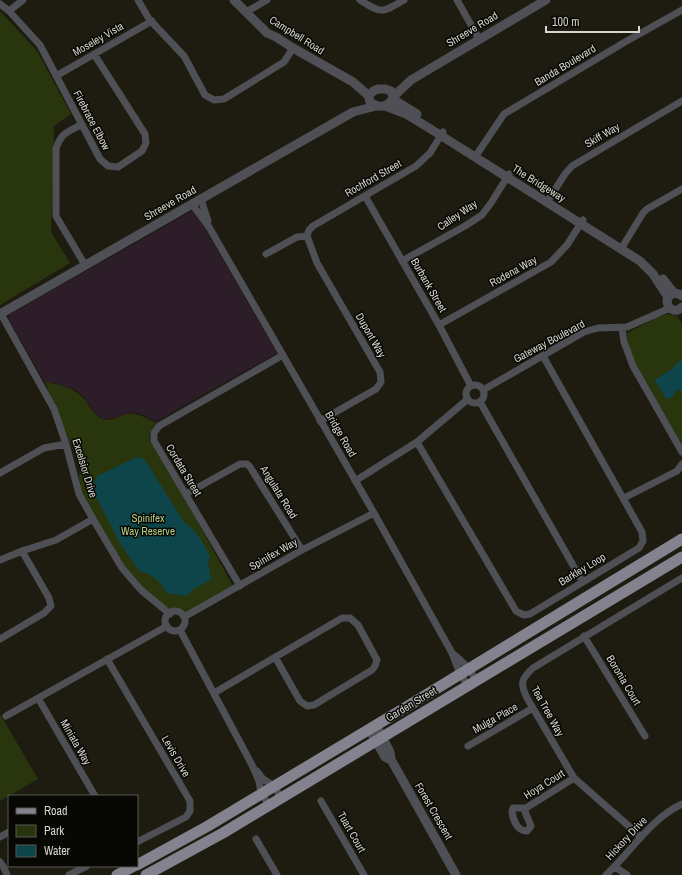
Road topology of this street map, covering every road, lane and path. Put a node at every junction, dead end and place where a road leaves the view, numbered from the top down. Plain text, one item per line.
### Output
1 (23, 0) edge
2 (138, 0) edge
3 (234, 0) edge
4 (267, 0) edge
5 (360, 0) edge
6 (404, 0) edge
7 (457, 0) edge
8 (546, 0) edge
9 (0, 4) edge
10 (682, 10) edge
11 (9, 11) junction
12 (246, 12) junction
13 (152, 21) junction
14 (479, 39) junction
15 (293, 48) junction
16 (94, 54) junction
17 (56, 76) junction
18 (353, 82) junction
19 (388, 94) junction
20 (374, 102) junction
21 (682, 102) edge
22 (81, 125) junction
23 (442, 134) junction
24 (477, 155) junction
25 (508, 176) junction
26 (682, 189) edge
27 (365, 196) junction
28 (201, 199) junction
29 (548, 200) junction
30 (192, 204) junction
31 (582, 222) junction
32 (210, 227) junction
33 (307, 236) junction
34 (622, 247) junction
35 (266, 254) dead end
36 (402, 261) junction
37 (85, 265) junction
38 (675, 300) edge
39 (0, 314) edge
40 (682, 318) edge
41 (439, 325) junction
42 (622, 328) junction
43 (283, 355) junction
44 (543, 356) junction
45 (471, 386) junction
46 (483, 390) junction
47 (468, 399) junction
48 (480, 402) junction
49 (320, 421) junction
50 (418, 442) junction
51 (66, 444) junction
52 (682, 452) edge
53 (682, 465) edge
54 (0, 473) edge
55 (355, 480) junction
56 (186, 494) junction
57 (624, 498) junction
58 (374, 513) junction
59 (93, 519) junction
60 (682, 539) edge
61 (302, 550) junction
62 (22, 551) junction
63 (682, 557) edge
64 (0, 560) edge
65 (682, 578) edge
66 (582, 581) junction
67 (240, 586) junction
68 (170, 614) junction
69 (184, 617) junction
70 (167, 626) junction
71 (180, 630) junction
72 (584, 636) junction
73 (0, 639) edge
74 (452, 653) junction
75 (275, 657) junction
76 (107, 659) junction
77 (465, 671) junction
78 (472, 682) junction
79 (214, 693) junction
80 (38, 698) junction
81 (532, 708) junction
82 (6, 716) dead end
83 (372, 727) junction
84 (645, 736) dead end
85 (379, 739) junction
86 (468, 746) dead end
87 (252, 765) junction
88 (574, 778) junction
89 (274, 786) junction
90 (261, 793) junction
91 (94, 795) edge
92 (281, 798) junction
93 (321, 801) dead end
94 (682, 804) edge
95 (269, 805) junction
96 (526, 808) dead end
97 (640, 836) junction
98 (256, 839) dead end
99 (138, 841) edge
100 (0, 862) edge
101 (138, 863) edge
102 (85, 867) edge
103 (132, 867) edge
104 (615, 867) junction
105 (7, 875) edge
106 (69, 875) edge
107 (117, 875) edge
108 (146, 875) edge
109 (276, 875) edge
110 (364, 875) edge
111 (456, 875) edge
112 (606, 875) edge
113 (627, 875) edge

1 - 11 street
2 - 13 street
3 - 12 street, Campbell Road
4 - 12 street
5 - 6 street
7 - 14 street
8 - 14 street, Shreeve Road
9 - 11 street, Firebrace Elbow
10 - 24 street, Banda Boulevard
11 - 17 street, Firebrace Elbow
12 - 15 street, Campbell Road
13 - 15 street
13 - 16 street, Moseley Vista
14 - 19 street, Shreeve Road
15 - 18 street, Campbell Road
16 - 17 street, Moseley Vista
16 - 22 street, Firebrace Elbow
17 - 22 street, Firebrace Elbow
18 - 19 street, Campbell Road
18 - 20 street, Campbell Road
19 - 20 street, Shreeve Road
19 - 20 street, Shreeve Road
19 - 23 street, The Bridgeway
20 - 23 street, The Bridgeway
20 - 28 street, Shreeve Road
21 - 29 street, Skiff Way
22 - 37 street
23 - 24 street, The Bridgeway
23 - 27 street, Rochford Street
24 - 25 street, The Bridgeway
25 - 29 street, The Bridgeway
25 - 36 street, Calley Way
26 - 34 street
27 - 33 street, Rochford Street
27 - 36 street, Burbank Street
28 - 30 street, Shreeve Road
28 - 32 street, Bridge Road
29 - 31 street, The Bridgeway
30 - 32 street, Bridge Road
30 - 37 street, Shreeve Road
31 - 34 street, The Bridgeway
31 - 41 street, Rodena Way
32 - 43 street, Bridge Road
33 - 35 street
33 - 49 street, Dupont Way
34 - 38 street, The Bridgeway
36 - 41 street, Burbank Street
37 - 39 street, Shreeve Road
38 - 40 street, The Bridgeway
38 - 42 street, Gateway Boulevard
39 - 51 street, Excelsior Drive
41 - 45 street, Burbank Street
42 - 44 street, Gateway Boulevard
42 - 52 street
43 - 49 street, Bridge Road
43 - 56 street, Cordata Street
44 - 46 street, Gateway Boulevard
44 - 57 street, Barkley Loop
45 - 46 street
45 - 47 street
46 - 48 street
47 - 48 street
47 - 50 street
48 - 66 street
49 - 55 street, Bridge Road
50 - 55 street
50 - 66 street, Barkley Loop
51 - 54 street
51 - 59 street, Excelsior Drive
53 - 57 street
55 - 58 street, Bridge Road
56 - 61 street, Angulata Road
56 - 67 street, Cordata Street
57 - 66 street, Barkley Loop
58 - 61 street, Spinifex Way
58 - 74 street, Bridge Road
59 - 62 street
59 - 68 street, Excelsior Drive
60 - 77 main road, Garden Street
61 - 67 street, Spinifex Way
62 - 64 street
62 - 73 street
63 - 78 main road, Garden Street
65 - 72 street, Tea Tree Way
67 - 69 street, Spinifex Way
68 - 69 street
68 - 70 street
69 - 71 street
70 - 71 street
70 - 76 street
71 - 79 street
72 - 81 street, Tea Tree Way
72 - 84 street, Boronia Court
74 - 77 street, Bridge Road
74 - 77 street, Bridge Road
75 - 75 street
75 - 79 street
76 - 80 street
76 - 99 street, Levis Drive
77 - 78 street, Bridge Road
77 - 78 street, Bridge Road
77 - 83 main road, Garden Street
78 - 85 main road, Garden Street
79 - 87 street
80 - 82 street
80 - 91 street, Miniata Way
81 - 86 street, Mulga Place
81 - 88 street, Tea Tree Way
83 - 85 street, Forest Crescent
83 - 89 main road, Garden Street
85 - 92 main road, Garden Street
85 - 111 street, Forest Crescent
87 - 89 street
87 - 90 street
88 - 96 street, Hoya Court
88 - 97 street, Tea Tree Way
89 - 90 main road, Garden Street
89 - 92 street
90 - 95 street
90 - 101 main road, Garden Street
92 - 95 main road, Garden Street
93 - 110 street, Tuart Court
94 - 97 street, Hickory Drive
95 - 108 main road, Garden Street
97 - 104 street, Hickory Drive
98 - 109 street
100 - 105 street
102 - 106 street
103 - 107 main road
104 - 112 street, Hickory Drive
104 - 113 street

